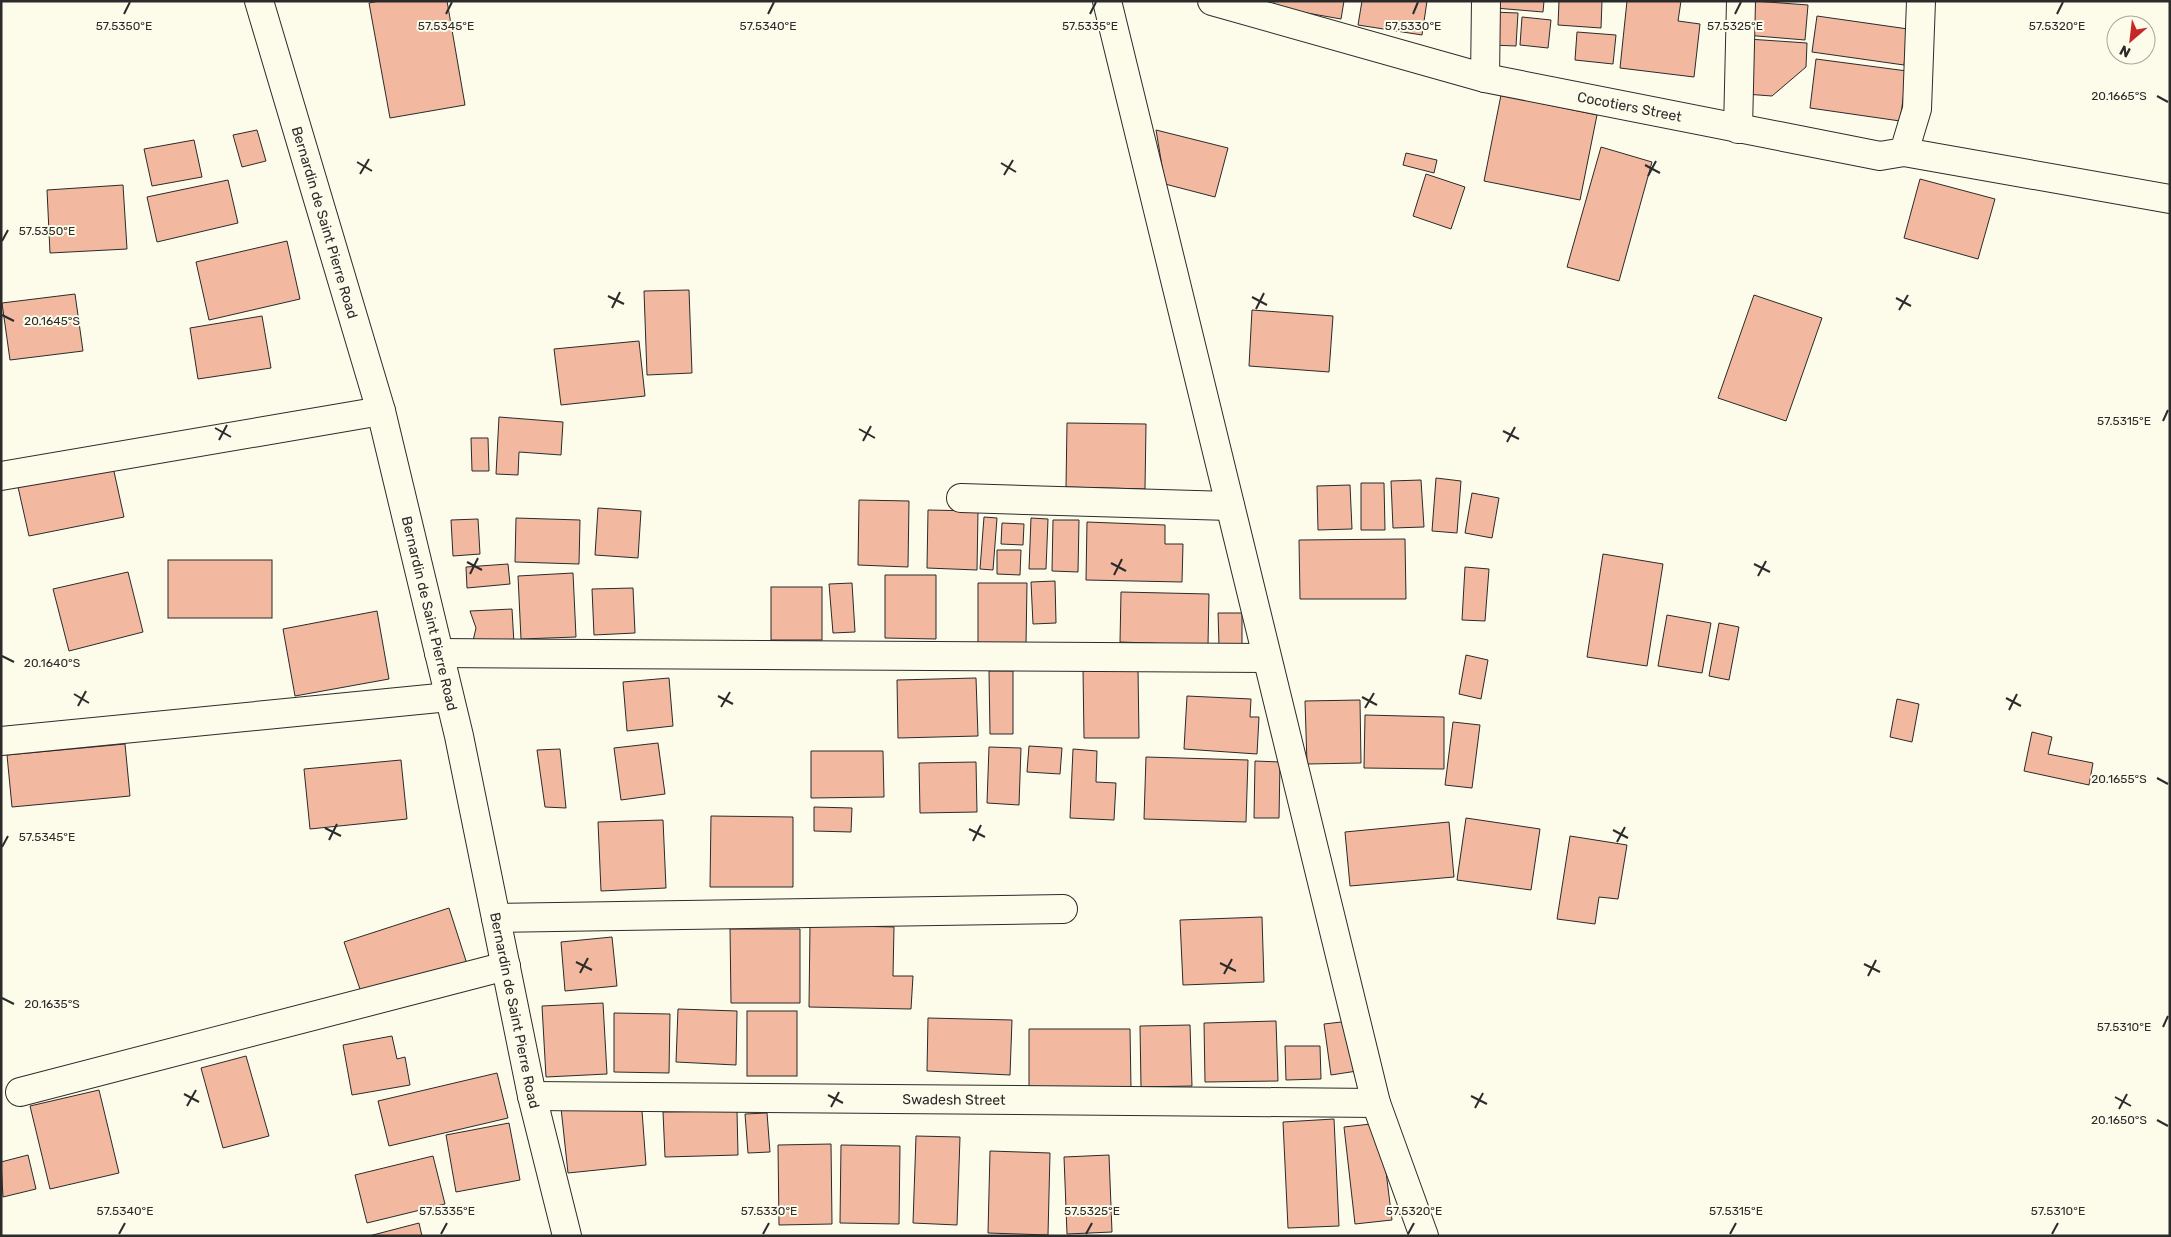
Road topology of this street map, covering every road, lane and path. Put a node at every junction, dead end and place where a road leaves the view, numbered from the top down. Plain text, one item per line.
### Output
1 (259, 1) edge
2 (1107, 1) edge
3 (1212, 1) edge
4 (1486, 1) edge
5 (1741, 1) edge
6 (1921, 1) edge
7 (1485, 78) junction
8 (1738, 129) junction
9 (1904, 152) junction
10 (2170, 200) edge
11 (381, 411) junction
12 (1, 476) edge
13 (961, 498) dead end
14 (1230, 506) junction
15 (438, 653) junction
16 (1266, 658) junction
17 (449, 697) junction
18 (1, 741) edge
19 (1063, 909) dead end
20 (496, 918) junction
21 (506, 966) junction
22 (20, 1092) dead end
23 (532, 1096) junction
24 (1376, 1103) junction
25 (567, 1236) edge
26 (1424, 1236) edge

1 - 11 street, Bernardin de Saint Pierre Road
2 - 14 street
3 - 7 street, Cocotiers Street
4 - 7 street
5 - 8 street
6 - 9 street
7 - 8 street, Cocotiers Street
8 - 9 street, Cocotiers Street
9 - 10 street, Cocotiers Street
11 - 12 street
11 - 15 street, Bernardin de Saint Pierre Road
13 - 14 street
14 - 16 street
15 - 16 street
15 - 17 street, Bernardin de Saint Pierre Road
16 - 24 street
17 - 18 street
17 - 20 street, Bernardin de Saint Pierre Road
19 - 20 street
20 - 21 street, Bernardin de Saint Pierre Road
21 - 22 street
21 - 23 street, Bernardin de Saint Pierre Road
23 - 24 street, Swadesh Street
23 - 25 street, Bernardin de Saint Pierre Road
24 - 26 street

